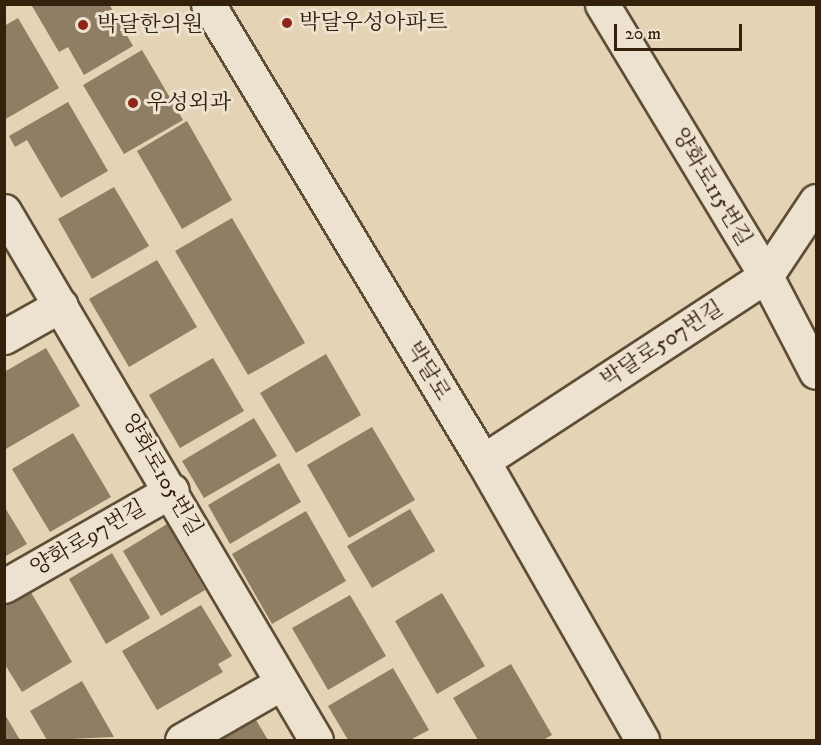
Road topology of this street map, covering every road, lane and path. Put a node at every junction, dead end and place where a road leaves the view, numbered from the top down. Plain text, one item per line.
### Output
1 (208, 4) edge
2 (602, 4) edge
3 (816, 201) edge
4 (4, 211) edge
5 (766, 276) junction
6 (61, 305) junction
7 (4, 338) edge
8 (816, 372) edge
9 (483, 461) junction
10 (172, 490) junction
11 (4, 586) edge
12 (282, 683) junction
13 (182, 741) edge
14 (316, 741) edge
15 (642, 741) edge

1 - 9 street, 박달로
2 - 5 street, 양화로115번길
3 - 5 street, 박달로507번길
4 - 6 street, 양화로105번길
5 - 8 street, 양화로115번길
5 - 9 street, 박달로507번길
6 - 7 street
6 - 10 street, 양화로105번길
9 - 15 street, 박달로
10 - 11 street, 양화로97번길
10 - 12 street, 양화로105번길
12 - 13 street
12 - 14 street, 양화로105번길

